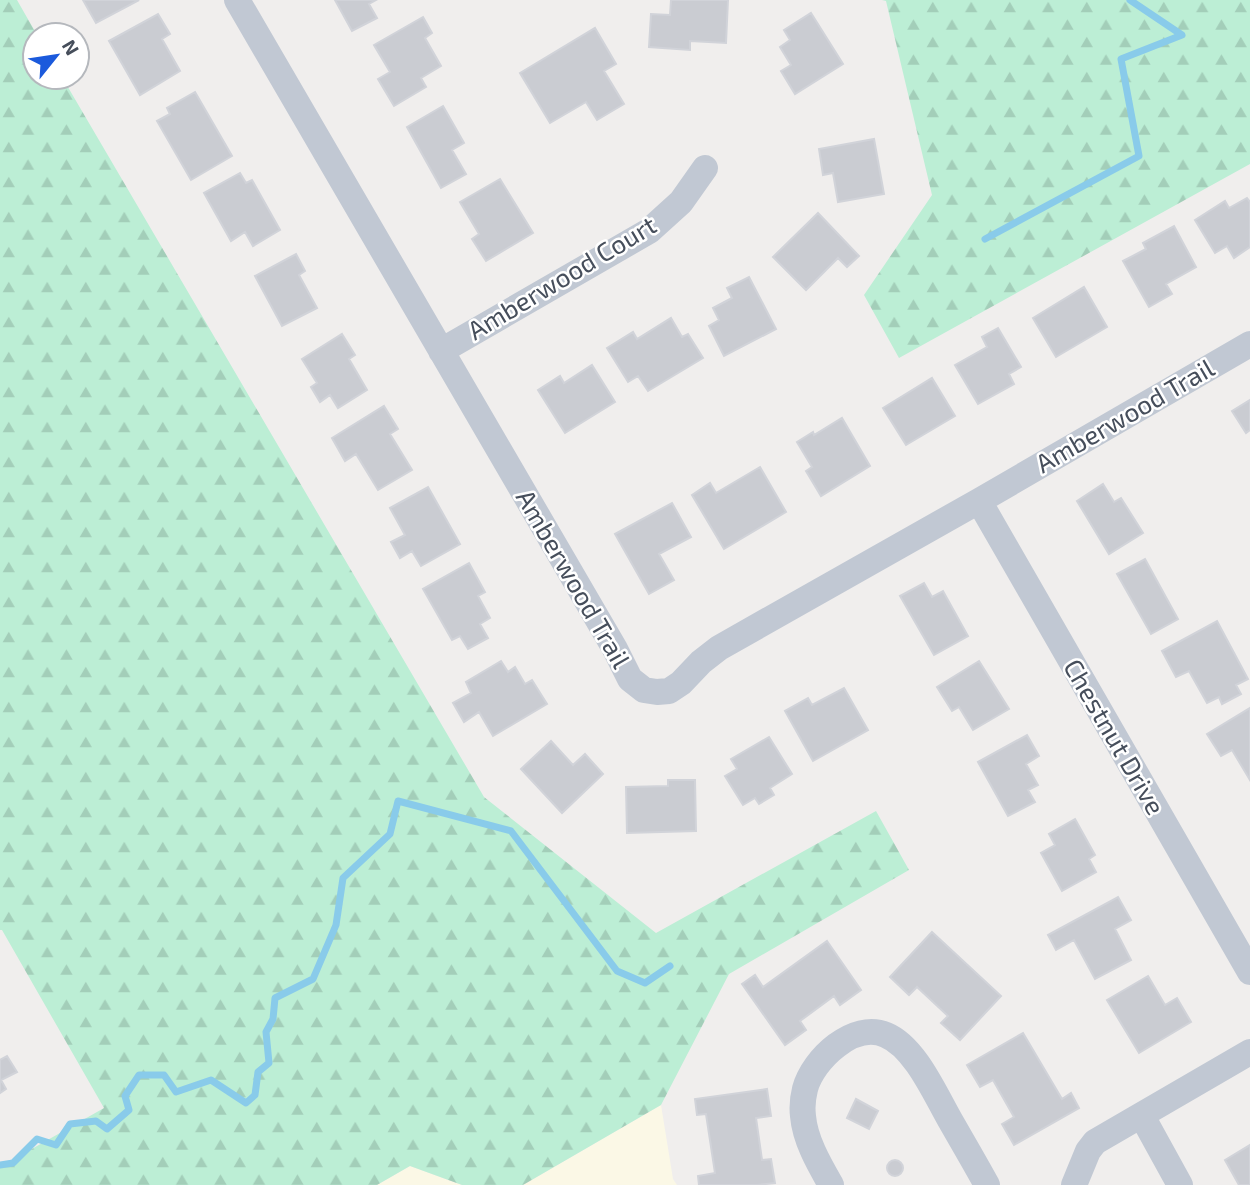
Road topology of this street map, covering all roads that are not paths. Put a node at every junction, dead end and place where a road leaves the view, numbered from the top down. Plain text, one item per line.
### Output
1 (237, 0) edge
2 (705, 168) dead end
3 (1250, 344) edge
4 (440, 351) junction
5 (979, 501) junction
6 (1250, 972) edge
7 (1250, 1052) edge
8 (1142, 1116) junction
9 (831, 1185) edge
10 (987, 1185) edge
11 (1074, 1185) edge
12 (1180, 1185) edge

1 - 4 street, Amberwood Trail
2 - 4 street, Amberwood Court
3 - 5 street, Amberwood Trail
4 - 5 street, Amberwood Trail
5 - 6 street, Chestnut Drive
7 - 8 street
8 - 11 street
8 - 12 street
9 - 10 street

